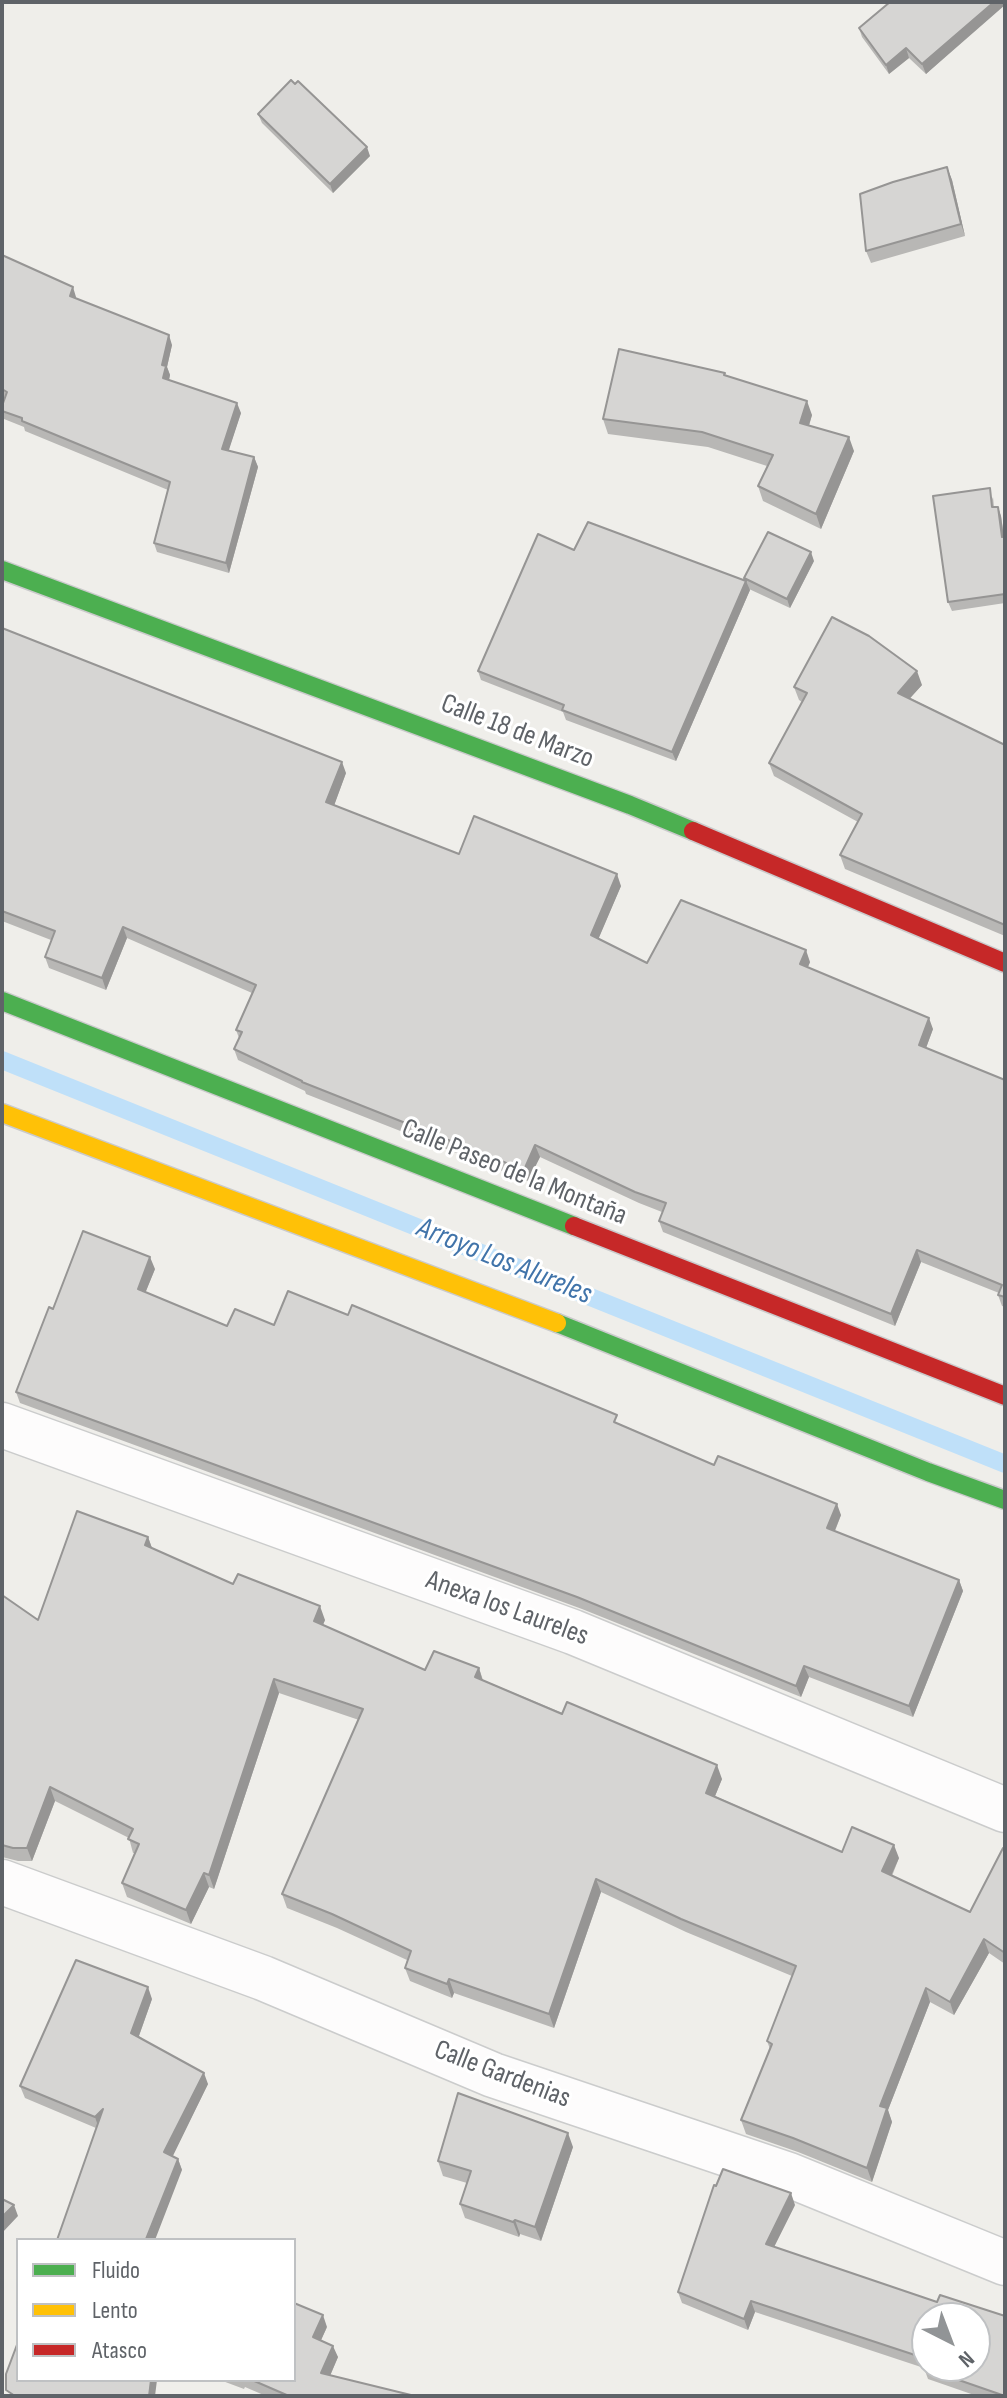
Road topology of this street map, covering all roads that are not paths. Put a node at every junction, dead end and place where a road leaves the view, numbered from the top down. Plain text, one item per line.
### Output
1 (2, 570) edge
2 (1005, 963) edge
3 (2, 1001) edge
4 (2, 1113) edge
5 (1005, 1396) edge
6 (2, 1425) edge
7 (1005, 1500) edge
8 (1005, 1810) edge
9 (2, 1882) edge
10 (1005, 2263) edge

1 - 2 main road, Calle 18 de Marzo
3 - 5 main road, Calle Paseo de la Montaña
4 - 7 main road
6 - 8 street, Anexa los Laureles
9 - 10 street, Calle Gardenias

